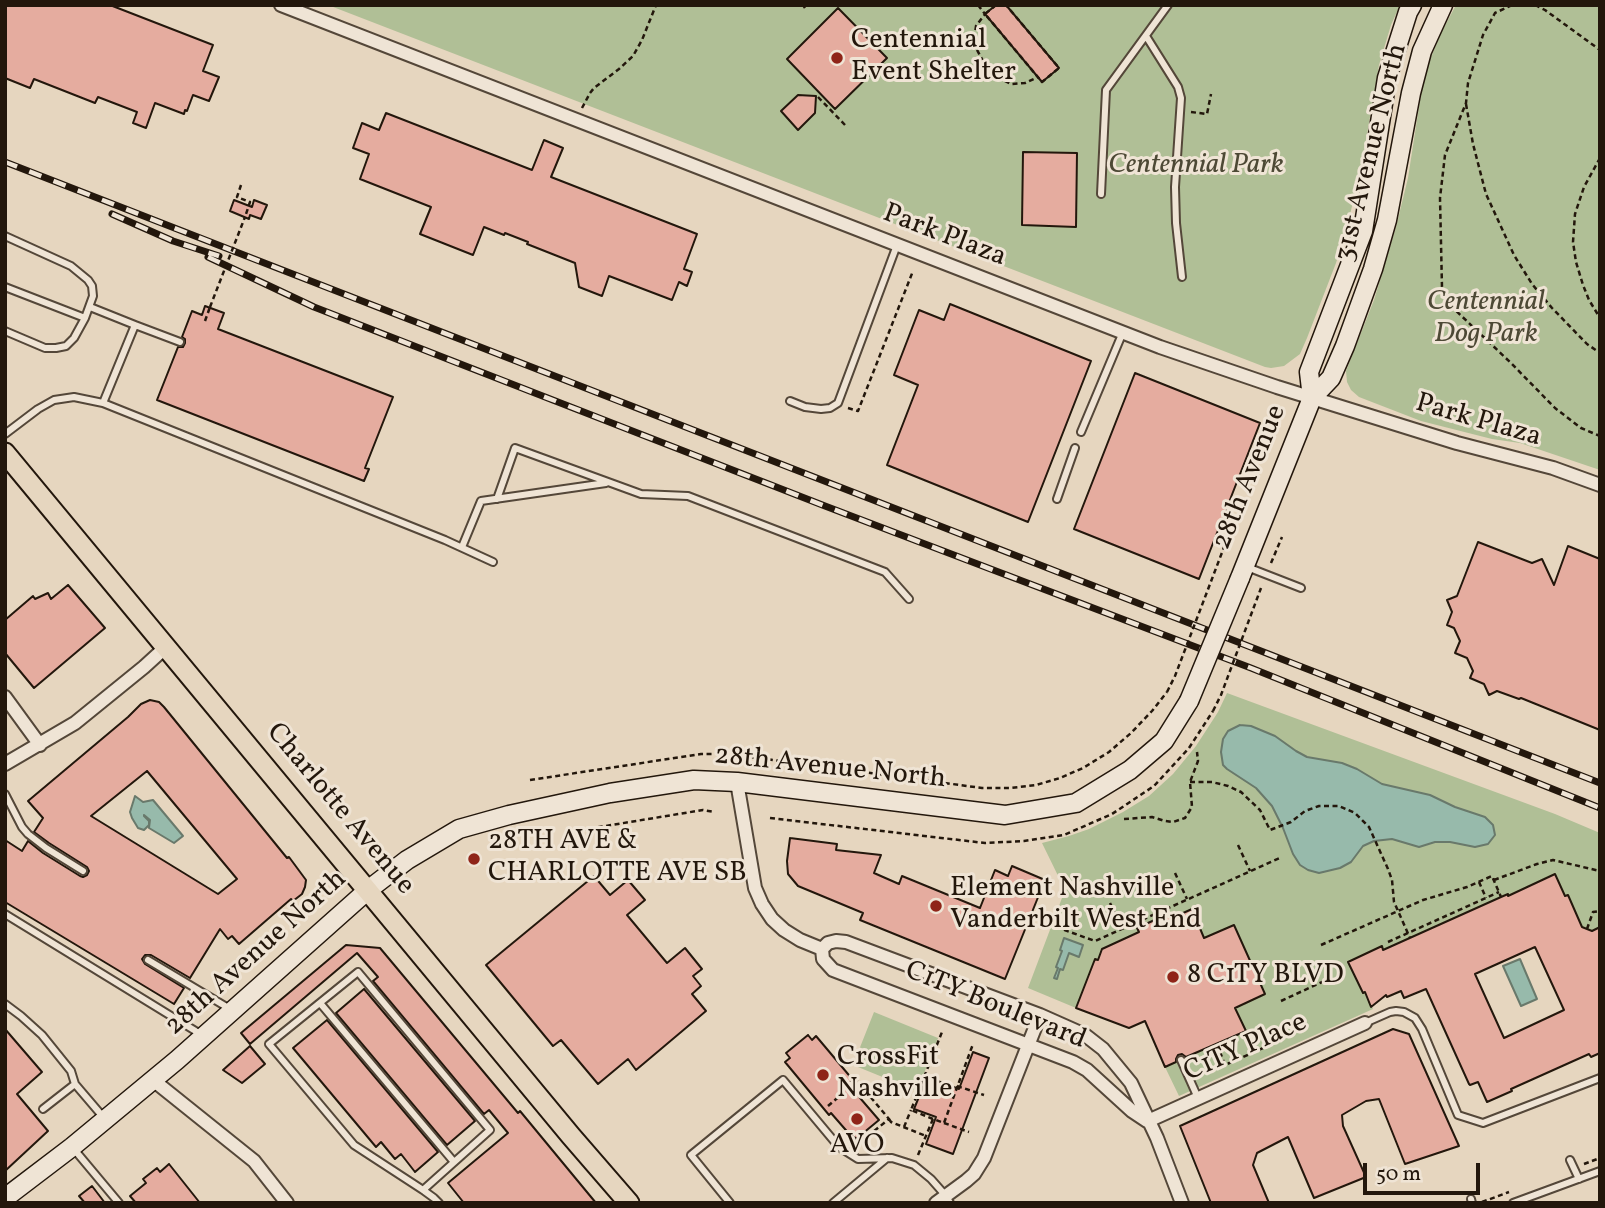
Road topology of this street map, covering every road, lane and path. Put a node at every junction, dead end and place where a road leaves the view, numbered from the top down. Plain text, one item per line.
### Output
1 (281, 5) edge
2 (656, 5) edge
3 (978, 5) edge
4 (996, 5) edge
5 (1006, 5) edge
6 (1168, 5) edge
7 (1412, 5) edge
8 (1443, 5) edge
9 (1512, 5) edge
10 (1535, 5) edge
11 (985, 14) junction
12 (1146, 36) junction
13 (1600, 50) edge
14 (1038, 77) dead end
15 (1211, 94) dead end
16 (818, 97) dead end
17 (1466, 103) junction
18 (1181, 111) junction
19 (576, 121) junction
20 (845, 125) dead end
21 (1600, 158) edge
22 (241, 185) dead end
23 (1101, 194) dead end
24 (5, 236) edge
25 (897, 245) junction
26 (913, 271) dead end
27 (1182, 277) dead end
28 (5, 287) edge
29 (90, 307) junction
30 (85, 318) junction
31 (1600, 318) edge
32 (205, 321) dead end
33 (135, 325) junction
34 (5, 331) edge
35 (1123, 332) junction
36 (180, 342) dead end
37 (1600, 353) edge
38 (1312, 398) junction
39 (790, 401) dead end
40 (103, 403) junction
41 (838, 403) junction
42 (1081, 432) dead end
43 (5, 434) edge
44 (1600, 436) edge
45 (1075, 448) dead end
46 (5, 453) edge
47 (609, 482) junction
48 (1600, 485) edge
49 (497, 499) junction
50 (1057, 499) dead end
51 (1234, 521) dead end
52 (1282, 537) dead end
53 (462, 547) junction
54 (493, 562) dead end
55 (1242, 571) junction
56 (1266, 574) junction
57 (1301, 588) dead end
58 (909, 599) dead end
59 (167, 646) junction
60 (5, 697) edge
61 (1213, 711) dead end
62 (40, 745) junction
63 (1197, 752) dead end
64 (713, 754) dead end
65 (751, 757) dead end
66 (5, 764) edge
67 (530, 780) dead end
68 (737, 782) junction
69 (1190, 782) junction
70 (5, 794) edge
71 (715, 812) dead end
72 (770, 818) dead end
73 (1124, 818) dead end
74 (581, 830) dead end
75 (938, 838) dead end
76 (1238, 845) dead end
77 (1282, 857) dead end
78 (83, 871) dead end
79 (1250, 871) junction
80 (1600, 871) edge
81 (1175, 873) dead end
82 (1494, 880) junction
83 (1479, 882) junction
84 (368, 890) junction
85 (1499, 892) junction
86 (1501, 897) dead end
87 (1486, 898) junction
88 (1187, 899) junction
89 (1111, 903) dead end
90 (1397, 911) junction
91 (1600, 911) edge
92 (5, 914) edge
93 (1056, 927) dead end
94 (1122, 928) junction
95 (1587, 929) dead end
96 (1407, 933) junction
97 (1410, 938) dead end
98 (1388, 942) dead end
99 (1321, 945) dead end
100 (822, 949) junction
101 (148, 960) dead end
102 (1335, 976) dead end
103 (1281, 1001) dead end
104 (320, 1003) junction
105 (5, 1004) edge
106 (232, 1010) junction
107 (1040, 1015) junction
108 (1365, 1023) joint
109 (942, 1032) dead end
110 (203, 1036) junction
111 (1279, 1041) dead end
112 (973, 1044) dead end
113 (1029, 1044) junction
114 (1220, 1052) dead end
115 (1181, 1060) dead end
116 (1600, 1078) edge
117 (153, 1080) junction
118 (75, 1084) junction
119 (957, 1086) junction
120 (984, 1095) dead end
121 (1198, 1097) junction
122 (828, 1106) dead end
123 (43, 1109) dead end
124 (911, 1110) junction
125 (106, 1119) junction
126 (889, 1119) junction
127 (933, 1119) junction
128 (1148, 1121) junction
129 (944, 1123) junction
130 (904, 1127) junction
131 (969, 1132) dead end
132 (926, 1136) junction
133 (863, 1140) dead end
134 (72, 1147) junction
135 (887, 1158) junction
136 (1570, 1160) dead end
137 (454, 1162) junction
138 (914, 1165) junction
139 (1600, 1171) edge
140 (1579, 1179) junction
141 (423, 1190) junction
142 (5, 1198) edge
143 (944, 1201) edge
144 (119, 1203) edge
145 (287, 1203) edge
146 (439, 1203) edge
147 (629, 1203) edge
148 (730, 1203) edge
149 (832, 1203) edge
150 (1182, 1203) edge
151 (1513, 1203) edge

1 - 19 street, Park Plaza
2 - 19 path
3 - 11 path
4 - 11 path
5 - 11 path
6 - 12 lane
7 - 38 main road, 31st Avenue North
8 - 38 main road, 31st Avenue North
9 - 17 path
10 - 13 path
11 - 14 path
12 - 18 lane
12 - 23 lane
15 - 18 path
16 - 20 path
17 - 37 path
17 - 44 path
18 - 27 lane
19 - 25 street, Park Plaza
21 - 31 path
22 - 32 path, bridge
24 - 29 lane
25 - 35 street, Park Plaza
25 - 41 lane
26 - 41 path
28 - 30 lane
29 - 30 lane
29 - 33 lane
30 - 34 lane
33 - 36 lane
33 - 40 lane
35 - 38 street, Park Plaza
35 - 42 lane
38 - 48 street, Park Plaza
38 - 55 main road, 28th Avenue
39 - 41 lane
40 - 43 lane
40 - 53 lane
45 - 50 lane
46 - 59 main road, Charlotte Avenue
47 - 49 lane
47 - 49 lane
47 - 58 lane
49 - 53 lane
51 - 65 path, bridge
52 - 56 path
53 - 54 lane
55 - 56 lane
55 - 68 main road, 28th Avenue North, bridge
56 - 57 lane
56 - 61 path, bridge
59 - 62 street
59 - 84 main road, Charlotte Avenue
60 - 62 street
62 - 66 street
63 - 69 path
64 - 67 path
68 - 84 main road, 28th Avenue North
68 - 100 street, C1TY Boulevard
69 - 73 path
69 - 90 path
70 - 78 lane
71 - 74 path
72 - 75 path
76 - 79 path
77 - 79 path
79 - 88 path
80 - 82 path
81 - 88 path
82 - 83 path
82 - 85 path
83 - 87 path
83 - 90 path
84 - 106 main road, 28th Avenue North
84 - 147 main road, Charlotte Avenue
85 - 86 path
85 - 87 path
87 - 96 path
88 - 94 path
89 - 94 path
90 - 96 path
90 - 99 path
91 - 95 path
92 - 110 lane
93 - 94 path
96 - 97 path
96 - 98 path
100 - 107 street, C1TY Boulevard
100 - 113 street, C1TY Boulevard
101 - 106 lane
102 - 103 path
104 - 137 lane
104 - 137 lane
104 - 141 lane
105 - 118 lane
106 - 110 main road, 28th Avenue North
107 - 113 street
107 - 128 street, C1TY Boulevard
108 - 116 lane
108 - 121 street, C1TY Place
109 - 124 path
110 - 117 main road, 28th Avenue North
111 - 114 path
112 - 119 path
113 - 128 street, C1TY Boulevard
113 - 143 street
115 - 121 lane
117 - 125 main road, 28th Avenue North
117 - 145 street
118 - 123 lane
118 - 125 lane
119 - 120 path
119 - 129 path
121 - 128 street, C1TY Place
122 - 126 path
124 - 127 path
124 - 130 path
125 - 134 main road, 28th Avenue North
126 - 130 path
126 - 133 path
127 - 129 path
127 - 132 path
128 - 150 street, C1TY Boulevard
129 - 131 path
130 - 132 path
132 - 138 path
134 - 142 main road, 28th Avenue North
134 - 144 lane
135 - 138 lane
135 - 148 lane
135 - 149 lane
136 - 140 lane
137 - 141 lane
138 - 143 lane
139 - 140 lane
140 - 151 lane
141 - 146 lane

